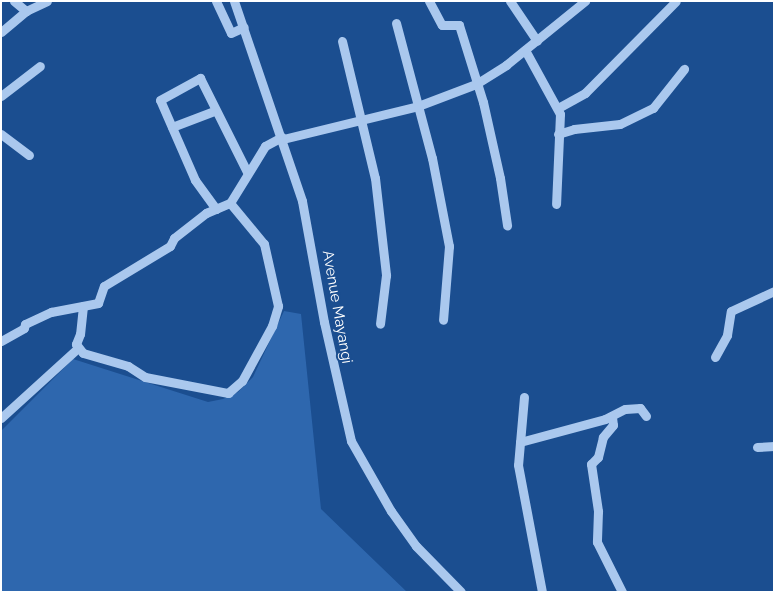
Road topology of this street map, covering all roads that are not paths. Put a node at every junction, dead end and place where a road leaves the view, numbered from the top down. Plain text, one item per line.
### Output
1 (14, 1) edge
2 (47, 1) edge
3 (216, 1) edge
4 (234, 1) edge
5 (429, 1) edge
6 (510, 1) edge
7 (676, 1) edge
8 (581, 2) edge
9 (26, 11) junction
10 (396, 24) dead end
11 (244, 27) junction
12 (1, 32) edge
13 (342, 41) dead end
14 (537, 41) junction
15 (525, 50) junction
16 (40, 66) dead end
17 (684, 69) dead end
18 (476, 84) junction
19 (1, 96) edge
20 (418, 106) junction
21 (558, 108) junction
22 (214, 111) junction
23 (359, 119) junction
24 (172, 127) junction
25 (1, 134) edge
26 (558, 134) junction
27 (282, 138) junction
28 (29, 155) dead end
29 (247, 172) junction
30 (230, 203) junction
31 (556, 204) dead end
32 (216, 209) junction
33 (506, 225) dead end
34 (774, 291) edge
35 (83, 306) junction
36 (443, 320) dead end
37 (380, 324) dead end
38 (1, 341) edge
39 (78, 348) junction
40 (715, 357) dead end
41 (524, 396) dead end
42 (612, 416) junction
43 (646, 416) dead end
44 (1, 418) edge
45 (520, 442) junction
46 (774, 446) edge
47 (757, 447) dead end
48 (460, 592) edge
49 (542, 592) edge
50 (622, 592) edge

1 - 9 street
2 - 9 street
3 - 11 street
4 - 11 street, Avenue Mayangi
5 - 18 street
6 - 14 street
7 - 21 street
8 - 14 street
9 - 12 street
10 - 20 street
11 - 27 street, Avenue Mayangi
13 - 23 street
14 - 15 street
15 - 18 street
15 - 21 street
16 - 19 street
17 - 26 street
18 - 20 street
18 - 33 street
20 - 23 street
20 - 36 street
21 - 26 street
22 - 24 street
22 - 24 street
22 - 29 street
23 - 27 street
23 - 37 street
24 - 32 street
25 - 28 street
26 - 31 street
27 - 29 street
27 - 48 street, Avenue Mayangi
29 - 30 street
30 - 32 street
30 - 39 street
32 - 35 street
34 - 40 street
35 - 38 street
35 - 39 street
39 - 44 street
41 - 45 street
42 - 43 street
42 - 45 street
42 - 50 street
45 - 49 street
46 - 47 street

